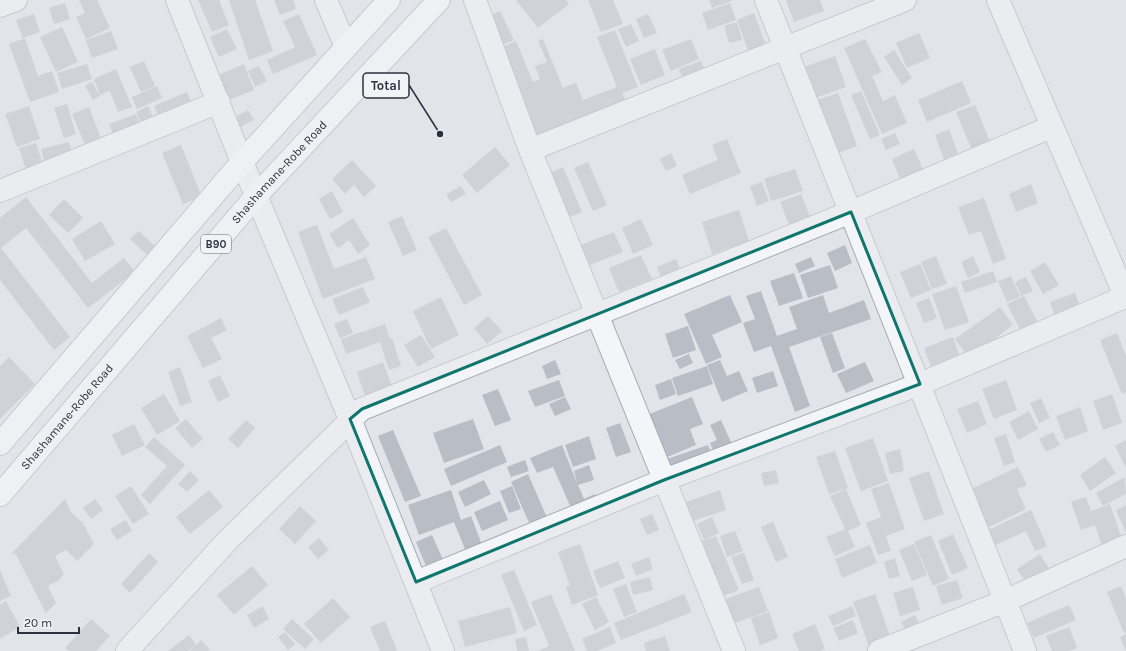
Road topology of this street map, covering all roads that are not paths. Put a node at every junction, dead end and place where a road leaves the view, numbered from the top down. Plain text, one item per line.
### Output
1 (16, 0) edge
2 (177, 0) edge
3 (326, 0) edge
4 (389, 0) edge
5 (439, 0) edge
6 (474, 0) edge
7 (766, 0) edge
8 (905, 0) edge
9 (998, 0) edge
10 (0, 6) edge
11 (346, 47) junction
12 (786, 47) junction
13 (219, 102) junction
14 (1051, 127) junction
15 (530, 150) junction
16 (242, 162) junction
17 (0, 191) edge
18 (257, 195) junction
19 (851, 212) junction
20 (1126, 297) edge
21 (596, 314) junction
22 (920, 384) junction
23 (350, 419) junction
24 (0, 444) edge
25 (664, 480) junction
26 (0, 495) edge
27 (1126, 546) edge
28 (416, 582) junction
29 (1005, 601) junction
30 (440, 650) edge
31 (127, 651) edge
32 (734, 651) edge
33 (879, 651) edge
34 (1025, 651) edge

1 - 10 street
2 - 13 street
3 - 11 street
4 - 11 main road, B90
5 - 18 main road, Shashamane-Robe Road / B90
6 - 15 street
7 - 12 street
8 - 12 street
9 - 14 street
11 - 16 main road, B90
12 - 15 street
12 - 19 street
13 - 16 street
13 - 17 street
14 - 19 street
14 - 20 street
15 - 21 street
16 - 18 street
16 - 24 main road, B90
18 - 23 street
18 - 26 main road, Shashamane-Robe Road / B90
19 - 21 street
19 - 22 street
20 - 22 street
21 - 23 street
21 - 25 street
22 - 25 street
22 - 29 street
23 - 28 street
23 - 31 street
25 - 28 street
25 - 32 street
27 - 29 street
28 - 30 street
29 - 33 street
29 - 34 street

